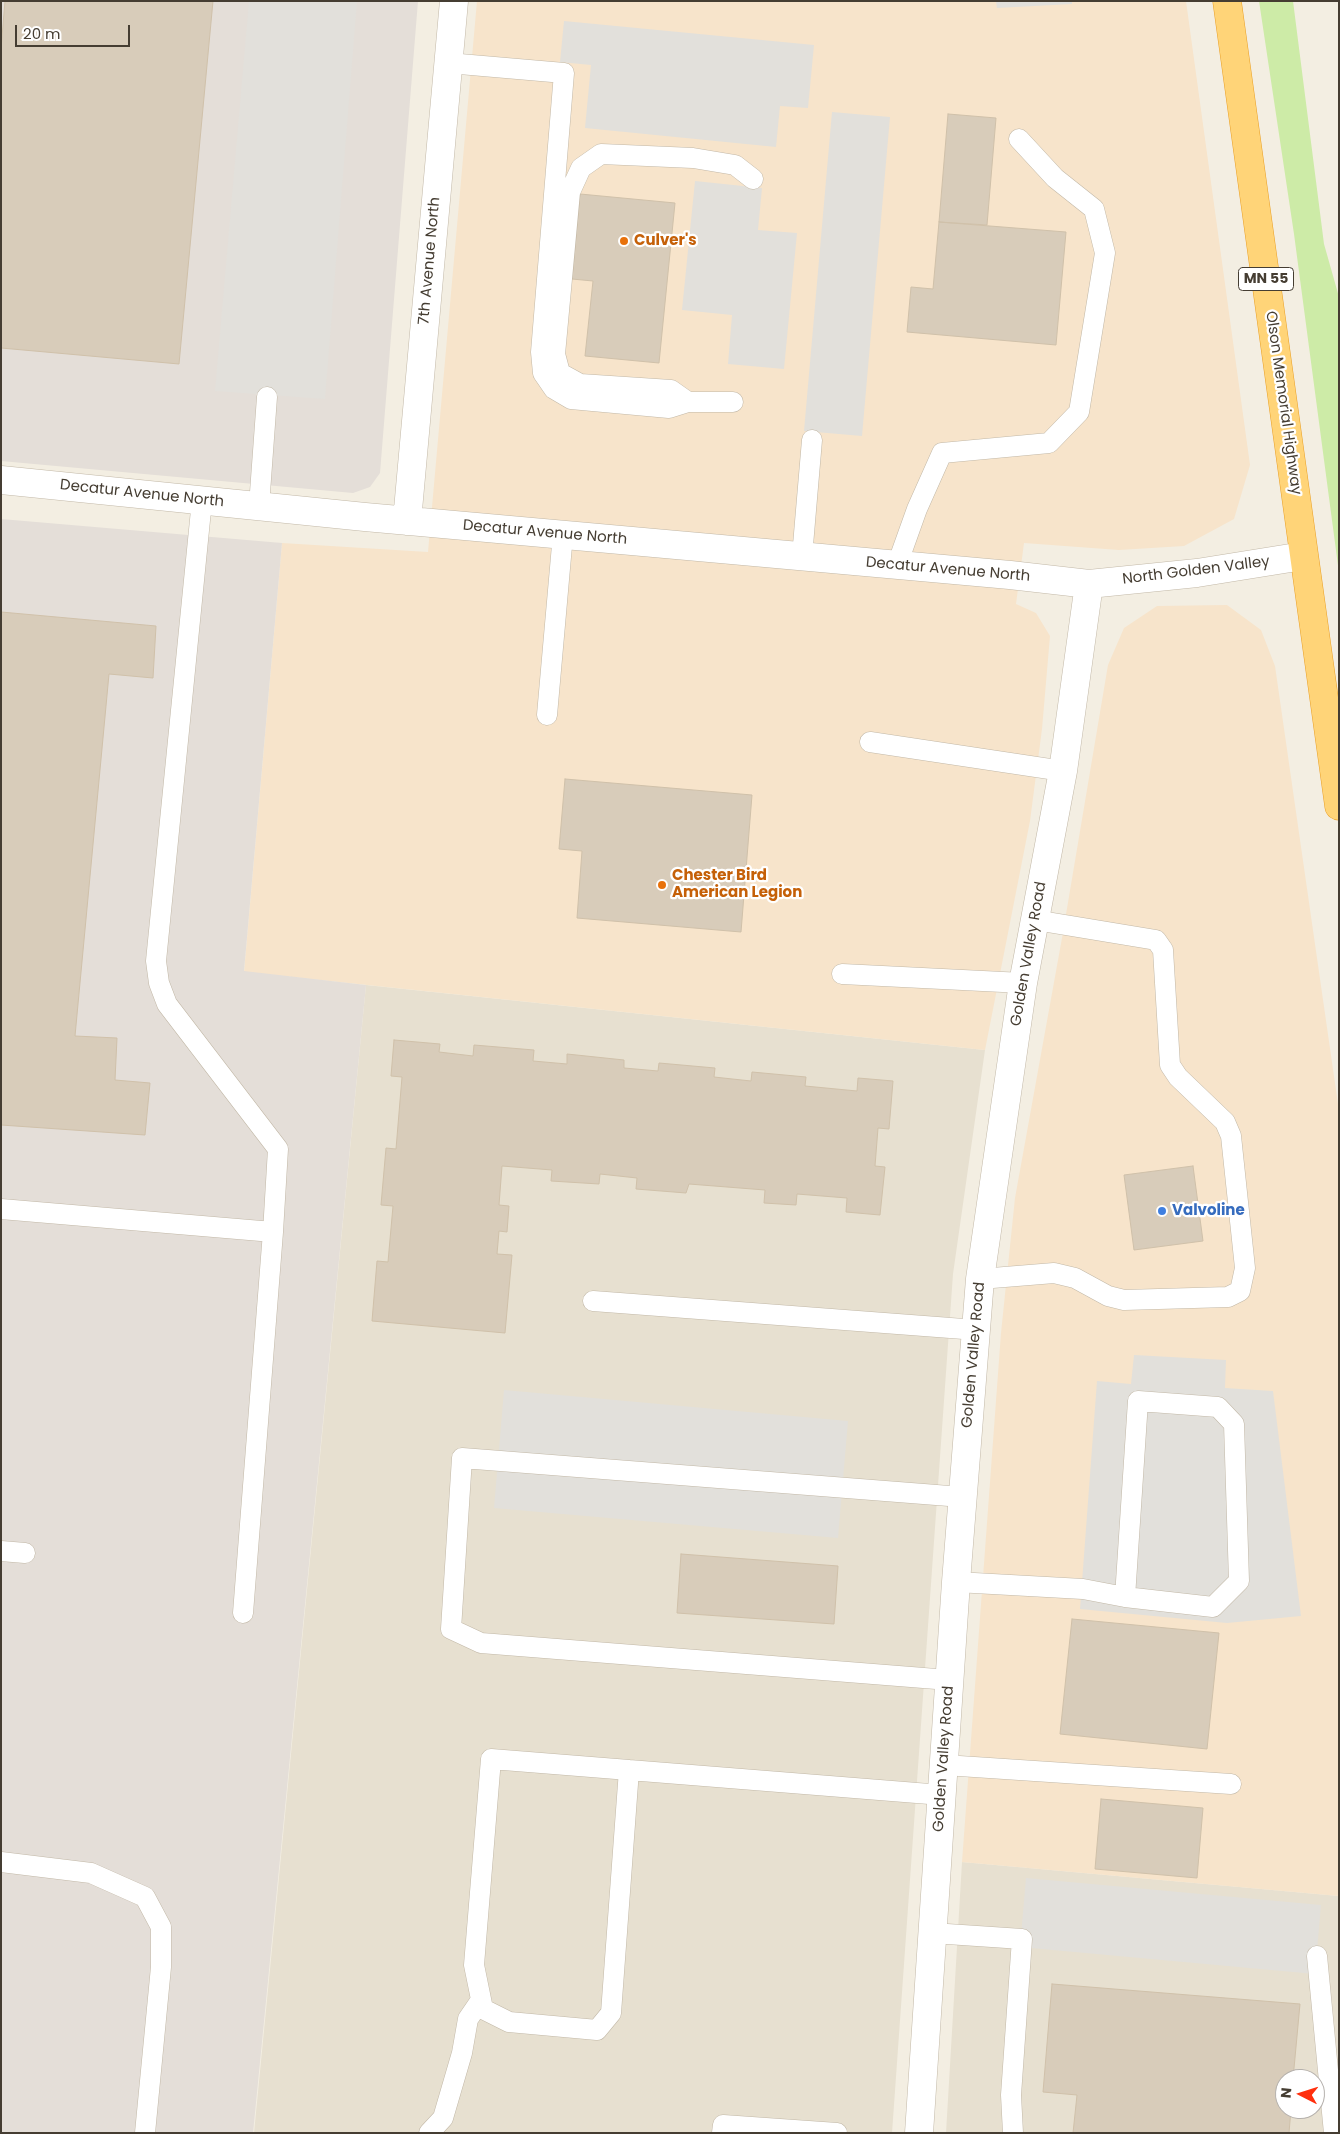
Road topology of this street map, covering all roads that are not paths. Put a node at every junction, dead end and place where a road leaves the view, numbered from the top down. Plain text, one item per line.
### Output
1 (454, 1) edge
2 (1227, 1) edge
3 (448, 63) junction
4 (1019, 139) dead end
5 (753, 179) dead end
6 (267, 397) dead end
7 (688, 402) junction
8 (733, 402) dead end
9 (812, 440) dead end
10 (1, 480) edge
11 (202, 500) junction
12 (259, 506) junction
13 (408, 521) junction
14 (563, 534) junction
15 (802, 556) junction
16 (1303, 556) junction
17 (897, 565) junction
18 (1089, 584) junction
19 (547, 715) dead end
20 (870, 742) dead end
21 (1063, 771) junction
22 (1339, 806) edge
23 (1035, 920) junction
24 (842, 974) dead end
25 (1023, 984) junction
26 (1, 1209) edge
27 (273, 1232) junction
28 (980, 1280) junction
29 (593, 1301) dead end
30 (977, 1330) junction
31 (962, 1497) junction
32 (1, 1551) edge
33 (25, 1553) dead end
34 (956, 1582) junction
35 (1124, 1597) junction
36 (243, 1613) dead end
37 (949, 1680) junction
38 (944, 1765) junction
39 (629, 1770) junction
40 (1230, 1784) dead end
41 (942, 1795) junction
42 (1, 1862) edge
43 (932, 1933) junction
44 (1316, 1956) dead end
45 (482, 2000) junction
46 (146, 2133) edge
47 (429, 2133) edge
48 (722, 2133) edge
49 (837, 2133) edge
50 (918, 2133) edge
51 (1013, 2133) edge
52 (1334, 2133) edge

1 - 3 street, 7th Avenue North
2 - 16 highway, Olson Memorial Highway / MN 55
3 - 7 lane
3 - 13 street, 7th Avenue North
4 - 17 lane
5 - 7 lane
6 - 12 lane
7 - 8 lane
9 - 15 lane
10 - 11 street, Decatur Avenue North
11 - 12 street, Decatur Avenue North
11 - 27 lane
12 - 13 street, Decatur Avenue North
13 - 14 street, Decatur Avenue North
14 - 15 street, Decatur Avenue North
14 - 19 lane
15 - 17 street, Decatur Avenue North
16 - 18 street, North Golden Valley
16 - 22 highway, Olson Memorial Highway / MN 55
17 - 18 street, Decatur Avenue North
18 - 21 street, Golden Valley Road
20 - 21 lane
21 - 23 street, Golden Valley Road
23 - 25 street, Golden Valley Road
23 - 28 lane
24 - 25 lane
25 - 28 street, Golden Valley Road
26 - 27 lane
27 - 36 lane
28 - 30 street, Golden Valley Road
29 - 30 lane
30 - 31 street, Golden Valley Road
31 - 34 street, Golden Valley Road
31 - 37 lane
32 - 33 lane
34 - 35 lane
34 - 37 street, Golden Valley Road
35 - 35 lane
37 - 38 street, Golden Valley Road
38 - 40 lane
38 - 41 street, Golden Valley Road
39 - 41 lane
39 - 45 lane
39 - 45 lane
41 - 43 street, Golden Valley Road
42 - 46 lane
43 - 50 street, Golden Valley Road
43 - 51 lane
44 - 52 lane
45 - 47 lane
48 - 49 lane

